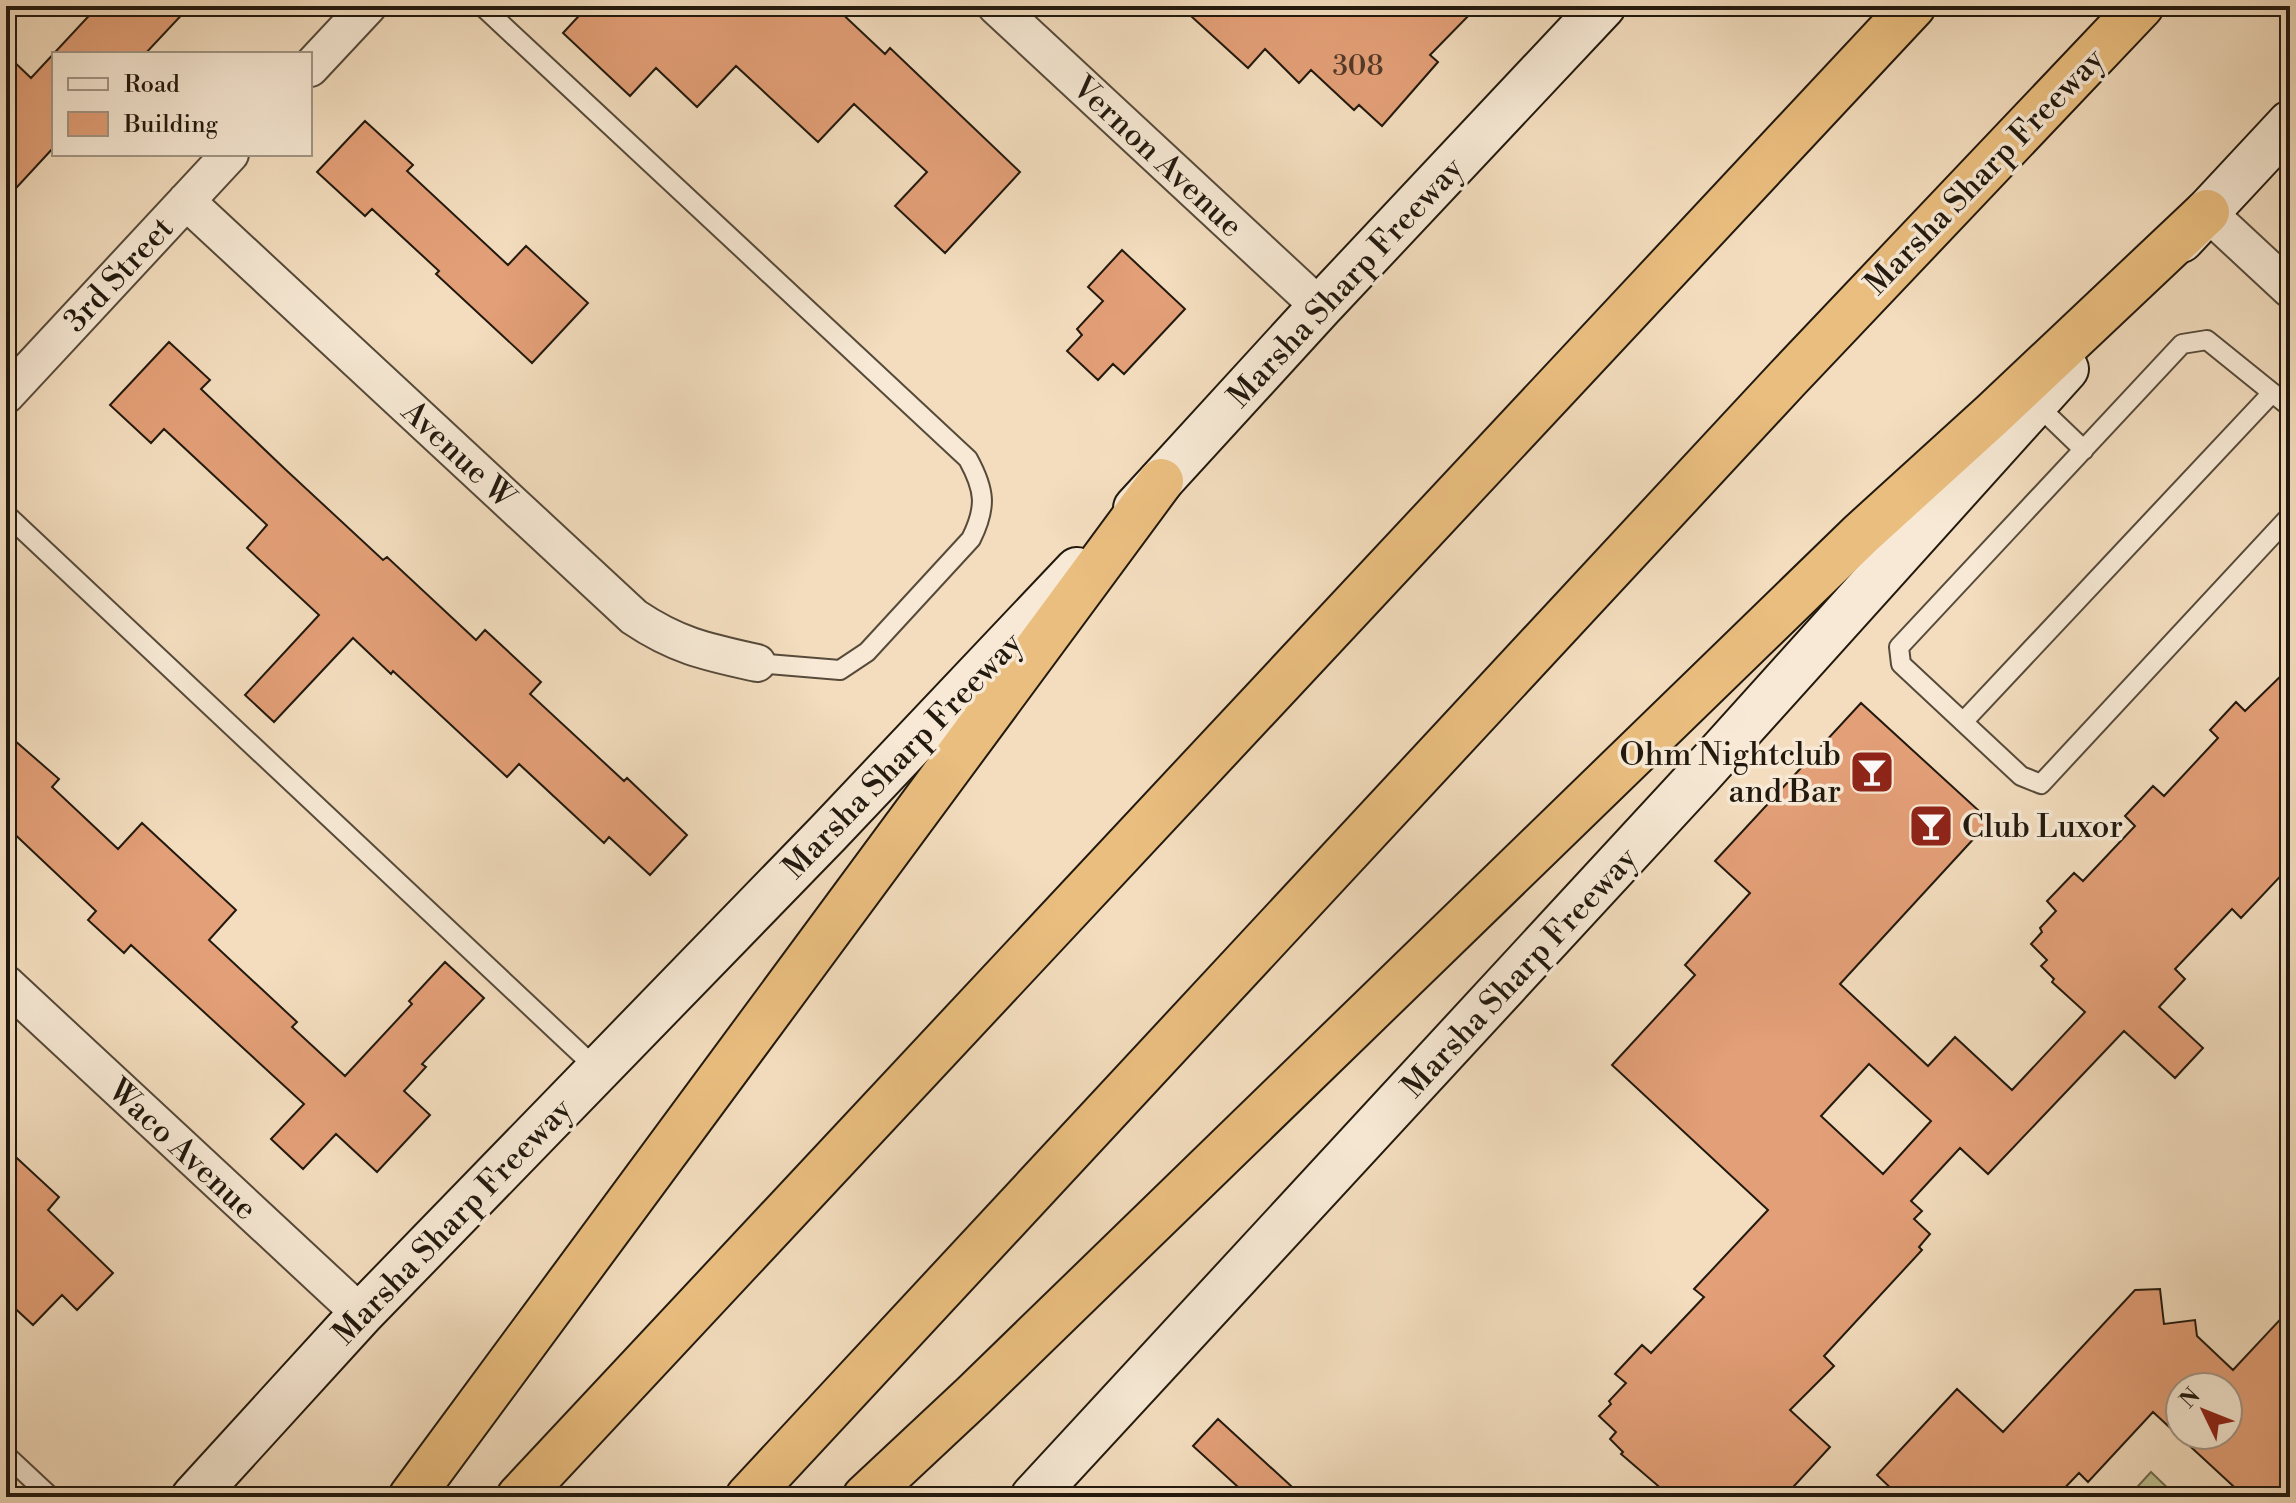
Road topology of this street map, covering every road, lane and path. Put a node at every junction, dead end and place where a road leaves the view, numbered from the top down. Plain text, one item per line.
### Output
1 (368, 6) edge
2 (482, 6) edge
3 (996, 6) edge
4 (1603, 6) edge
5 (1913, 6) edge
6 (2141, 6) edge
7 (312, 66) edge
8 (2290, 123) edge
9 (228, 156) edge
10 (186, 201) junction
11 (2207, 212) junction
12 (2290, 289) edge
13 (1320, 307) junction
14 (2272, 393) junction
15 (6, 395) edge
16 (2035, 403) junction
17 (2290, 407) edge
18 (2084, 450) junction
19 (1161, 481) junction
20 (6, 514) edge
21 (2290, 516) edge
22 (757, 663) joint
23 (1963, 722) junction
24 (6, 984) edge
25 (598, 1070) junction
26 (361, 1314) junction
27 (6, 1455) edge
28 (51, 1497) edge
29 (194, 1497) edge
30 (411, 1497) edge
31 (519, 1497) edge
32 (748, 1497) edge
33 (865, 1497) edge
34 (1033, 1497) edge

1 - 7 street
2 - 22 lane
3 - 13 street, Vernon Avenue
4 - 13 main road, Marsha Sharp Freeway
5 - 31 highway
6 - 32 highway, Marsha Sharp Freeway
8 - 11 main road, Marsha Sharp Freeway
9 - 10 street, 3rd Street
10 - 15 street, 3rd Street
10 - 22 street, Avenue W
11 - 12 street
11 - 16 main road, Marsha Sharp Freeway
11 - 33 highway
13 - 19 main road, Marsha Sharp Freeway
14 - 17 lane
14 - 18 lane
14 - 23 lane
16 - 18 lane
16 - 34 main road, Marsha Sharp Freeway
18 - 23 lane
19 - 25 main road, Marsha Sharp Freeway
19 - 30 highway
20 - 25 lane
21 - 23 lane
24 - 26 street, Waco Avenue
25 - 26 main road, Marsha Sharp Freeway
26 - 29 main road, Marsha Sharp Freeway
27 - 28 lane

